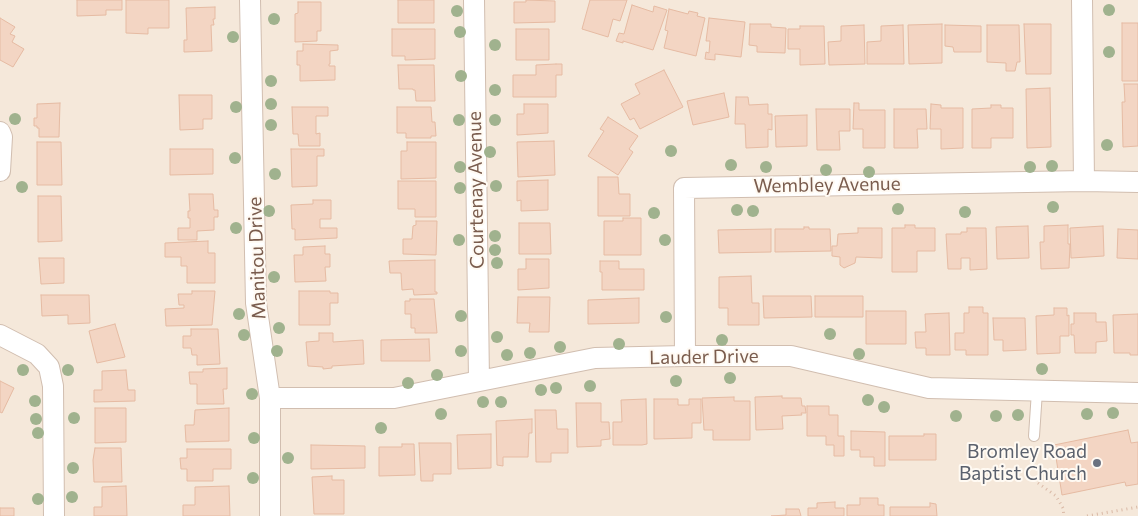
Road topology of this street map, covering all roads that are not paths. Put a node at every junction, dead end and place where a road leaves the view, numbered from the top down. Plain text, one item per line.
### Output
1 (250, 0) edge
2 (474, 0) edge
3 (1082, 0) edge
4 (0, 132) edge
5 (0, 170) edge
6 (1084, 181) junction
7 (1138, 182) edge
8 (0, 335) edge
9 (685, 356) junction
10 (479, 381) junction
11 (1037, 390) junction
12 (1138, 393) edge
13 (270, 398) junction
14 (1034, 436) dead end
15 (54, 516) edge
16 (270, 516) edge

1 - 13 street, Manitou Drive
2 - 10 street, Courtenay Avenue
3 - 6 street
4 - 5 street
6 - 7 street, Wembley Avenue
6 - 9 street, Wembley Avenue
8 - 15 street
9 - 10 street, Lauder Drive
9 - 11 street, Lauder Drive
10 - 13 street, Lauder Drive
11 - 12 street, Lauder Drive
11 - 14 lane
13 - 16 street, Manitou Drive

